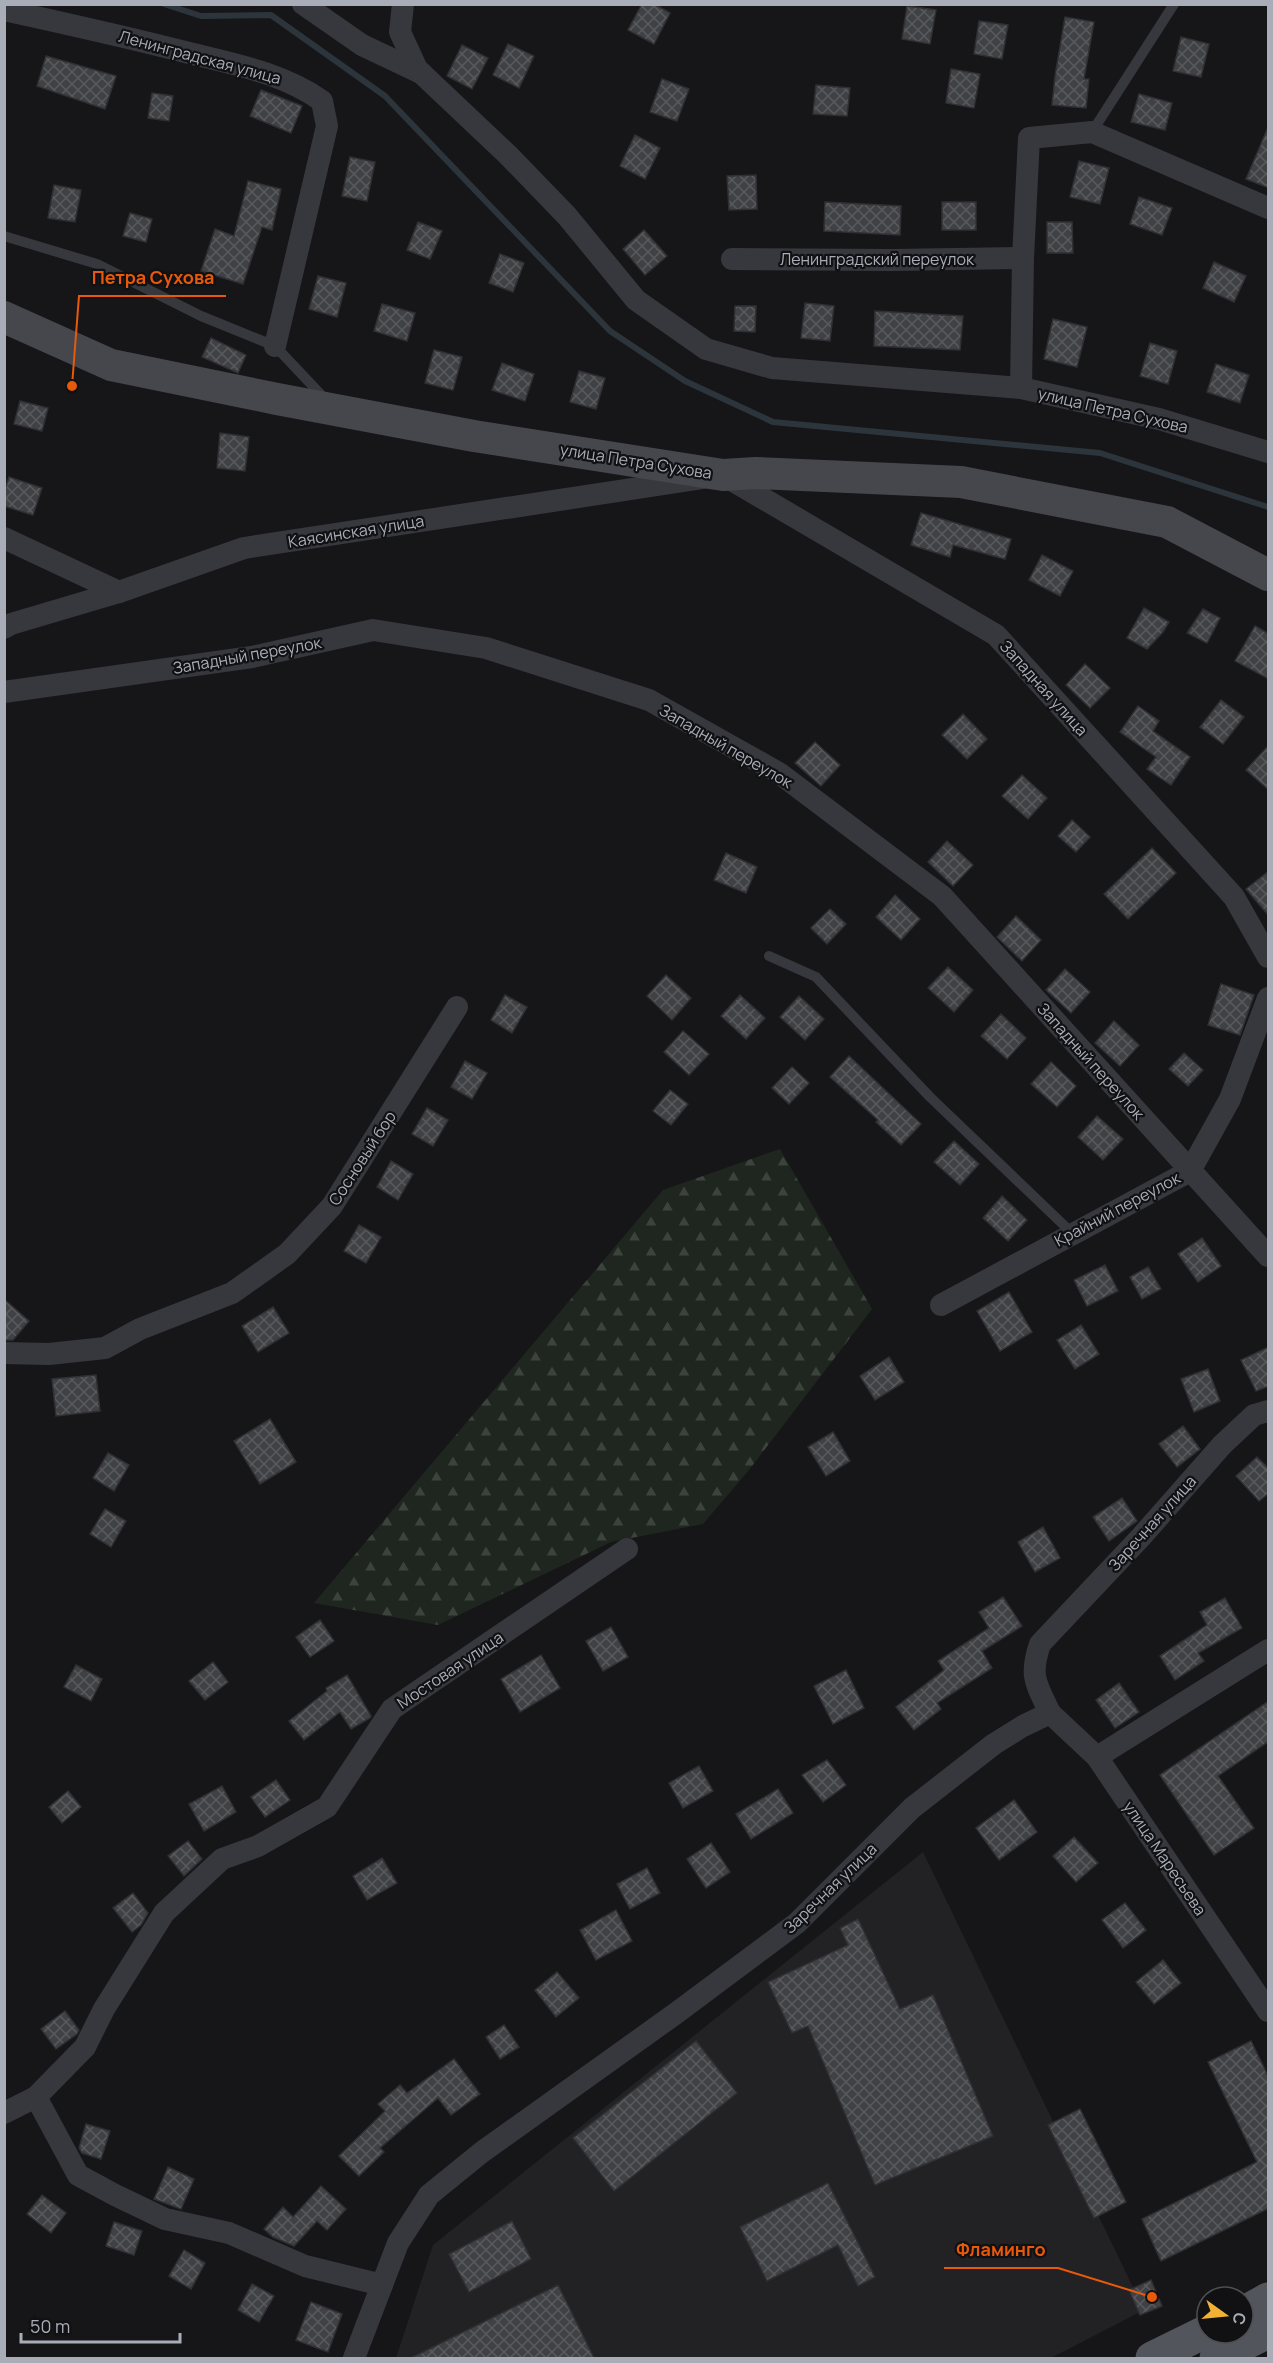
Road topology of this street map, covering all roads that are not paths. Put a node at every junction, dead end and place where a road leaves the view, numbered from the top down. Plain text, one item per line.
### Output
1 (303, 4) edge
2 (404, 4) edge
3 (1174, 4) edge
4 (4, 10) edge
5 (421, 73) junction
6 (1092, 132) junction
7 (1269, 208) edge
8 (4, 236) edge
9 (1023, 258) junction
10 (732, 259) dead end
11 (4, 317) edge
12 (275, 345) junction
13 (1021, 388) junction
14 (335, 410) junction
15 (1269, 452) edge
16 (723, 475) junction
17 (4, 538) edge
18 (1269, 575) edge
19 (119, 591) junction
20 (4, 628) edge
21 (4, 692) edge
22 (769, 956) dead end
23 (1269, 957) edge
24 (1269, 998) edge
25 (458, 1007) dead end
26 (1190, 1171) junction
27 (1071, 1232) junction
28 (1269, 1256) edge
29 (941, 1305) dead end
30 (4, 1353) edge
31 (1269, 1411) edge
32 (627, 1549) dead end
33 (1269, 1650) edge
34 (1050, 1713) junction
35 (1097, 1758) junction
36 (1269, 2011) edge
37 (36, 2097) junction
38 (4, 2113) edge
39 (382, 2285) junction
40 (1269, 2299) edge
41 (1255, 2307) edge
42 (1269, 2332) edge
43 (1195, 2337) edge
44 (354, 2358) edge
45 (1152, 2358) edge
46 (1216, 2358) edge

1 - 5 street
2 - 5 street
3 - 6 lane
4 - 12 street, Ленинградская улица
5 - 13 street, улица Петра Сухова
6 - 7 street
6 - 9 street
8 - 12 lane
9 - 10 street, Ленинградский переулок
9 - 13 street
11 - 14 street, улица Петра Сухова
12 - 14 lane
13 - 15 street, улица Петра Сухова
14 - 16 street, улица Петра Сухова
16 - 18 street, улица Петра Сухова
16 - 19 street, Каясинская улица
16 - 23 street, Западная улица
17 - 19 street
19 - 20 street
21 - 26 street, Западный переулок
22 - 27 lane
24 - 26 street, Крайний переулок
25 - 30 street, Сосновый бор
26 - 27 street, Крайний переулок
26 - 28 street, Западный переулок
27 - 29 street, Крайний переулок
31 - 34 street, Заречная улица
32 - 37 street, Мостовая улица
33 - 35 street
34 - 35 street, улица Маресьева
34 - 39 street, Заречная улица
35 - 36 street, улица Маресьева
37 - 38 street, Мостовая улица
37 - 39 street
39 - 44 street, Заречная улица
40 - 41 main road
42 - 46 main road
43 - 45 main road

